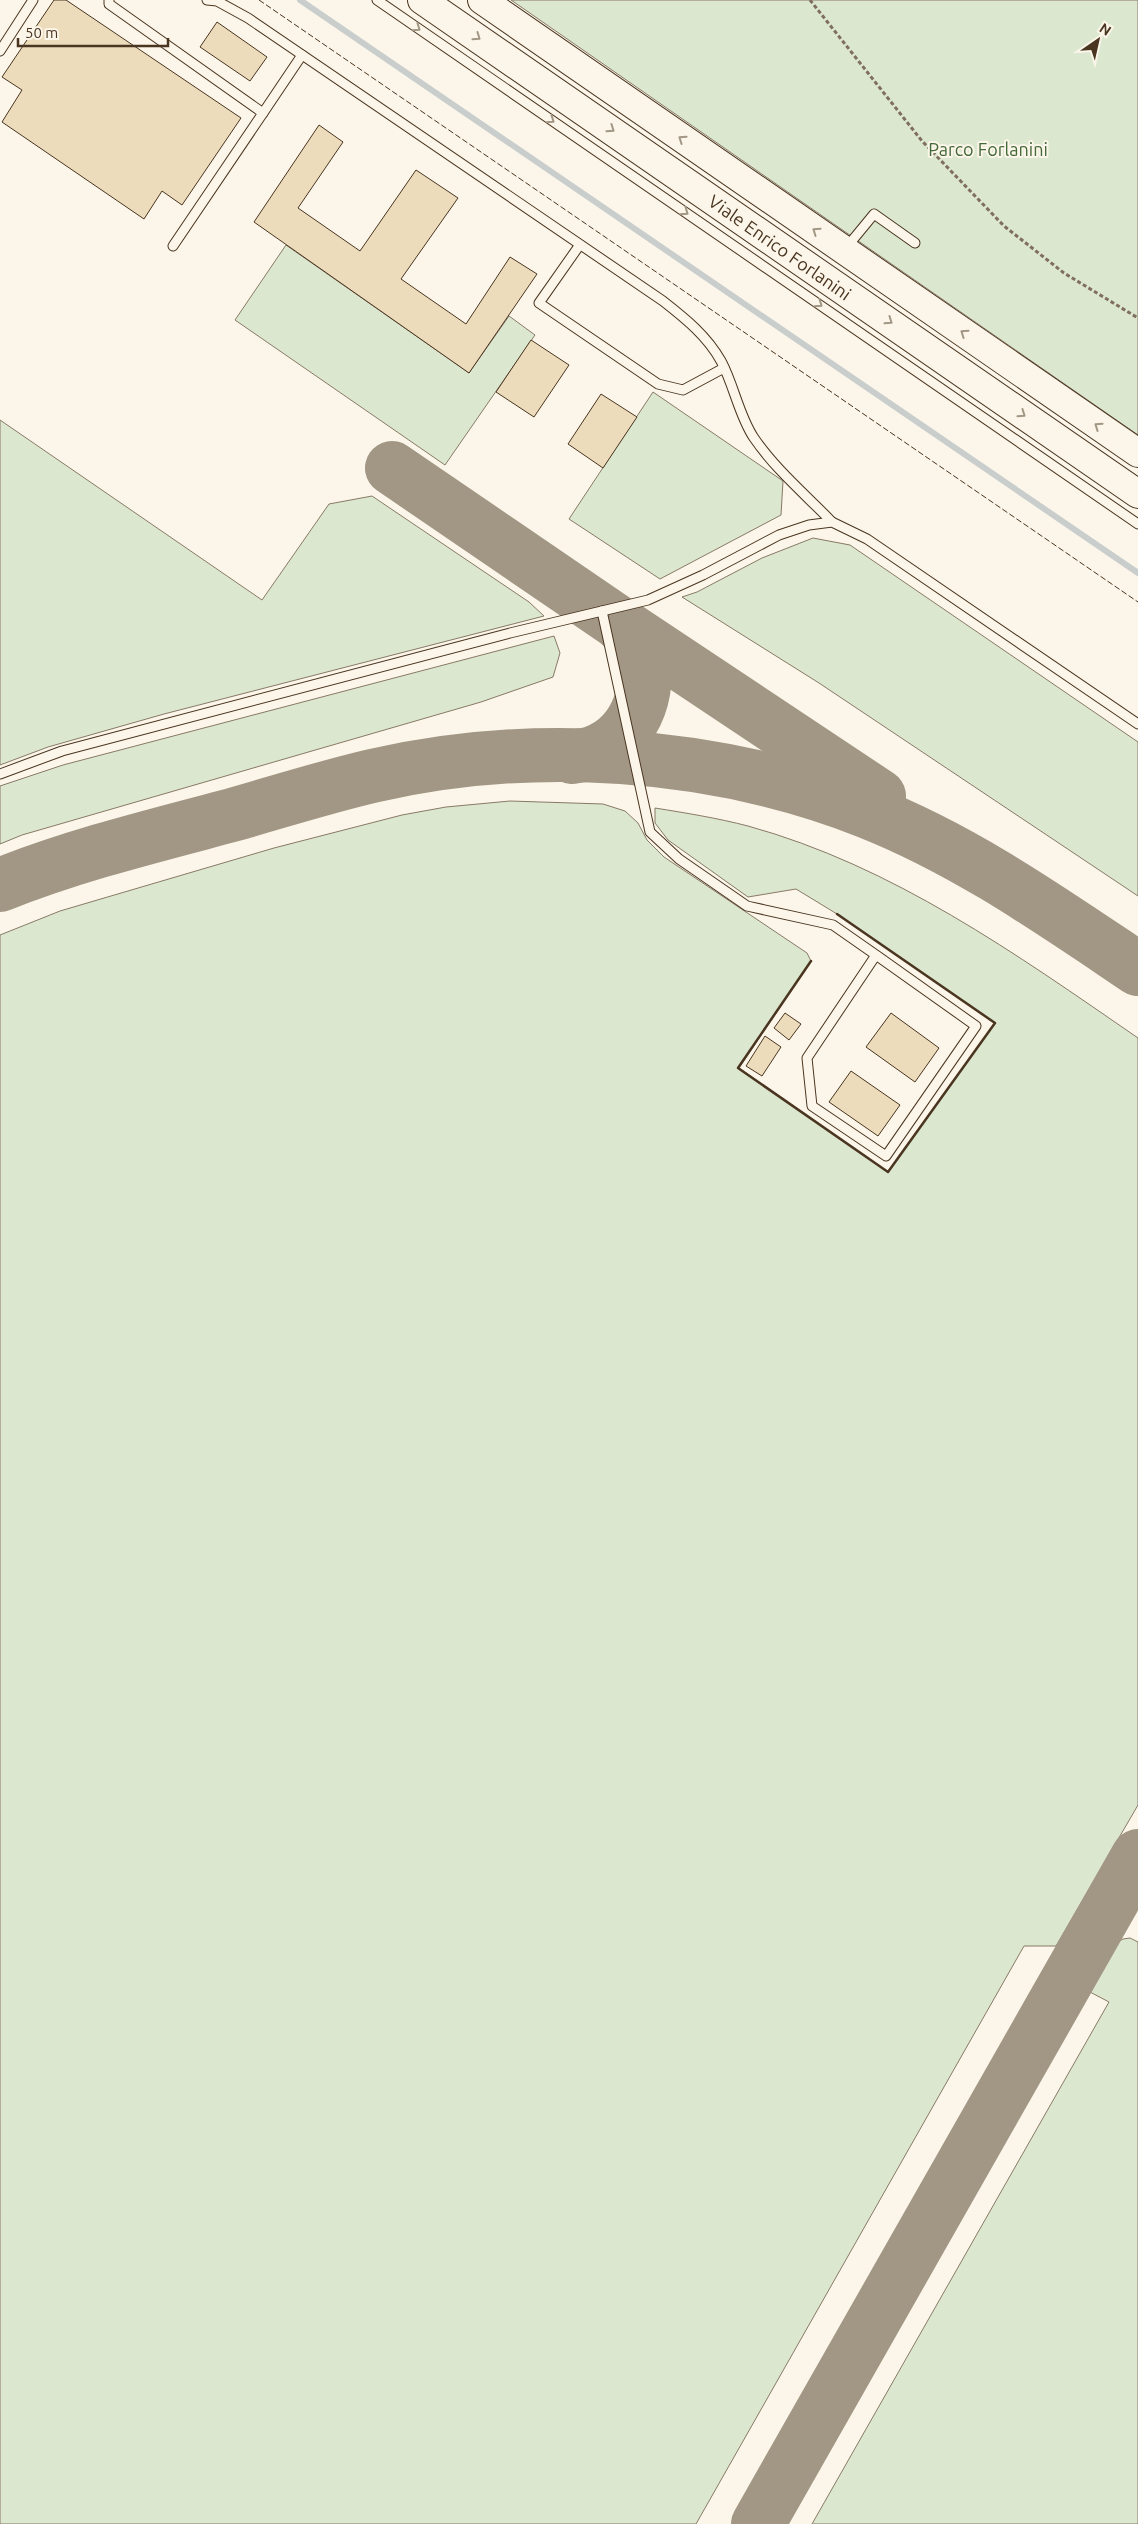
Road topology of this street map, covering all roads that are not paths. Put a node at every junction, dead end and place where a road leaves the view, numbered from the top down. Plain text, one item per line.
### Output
1 (33, 0) edge
2 (109, 0) edge
3 (207, 0) edge
4 (377, 0) edge
5 (422, 0) edge
6 (482, 0) edge
7 (0, 51) edge
8 (302, 55) junction
9 (264, 113) junction
10 (915, 243) dead end
11 (173, 246) dead end
12 (579, 246) junction
13 (844, 250) junction
14 (724, 368) junction
15 (1138, 453) edge
16 (1138, 494) edge
17 (832, 522) junction
18 (1138, 524) edge
19 (602, 611) junction
20 (1138, 724) edge
21 (0, 774) edge
22 (876, 955) junction

1 - 7 lane
2 - 9 lane
3 - 8 lane
4 -> 18 lane
5 -> 16 main road, Viale Enrico Forlanini
13 -> 6 main road, Viale Enrico Forlanini
8 - 9 lane
8 - 12 lane
9 - 11 lane
10 - 13 lane
12 - 14 lane
12 - 14 lane
15 -> 13 main road, Viale Enrico Forlanini
14 - 17 lane
17 - 19 lane
17 - 20 lane
19 - 21 lane
19 - 22 lane
22 - 22 lane

